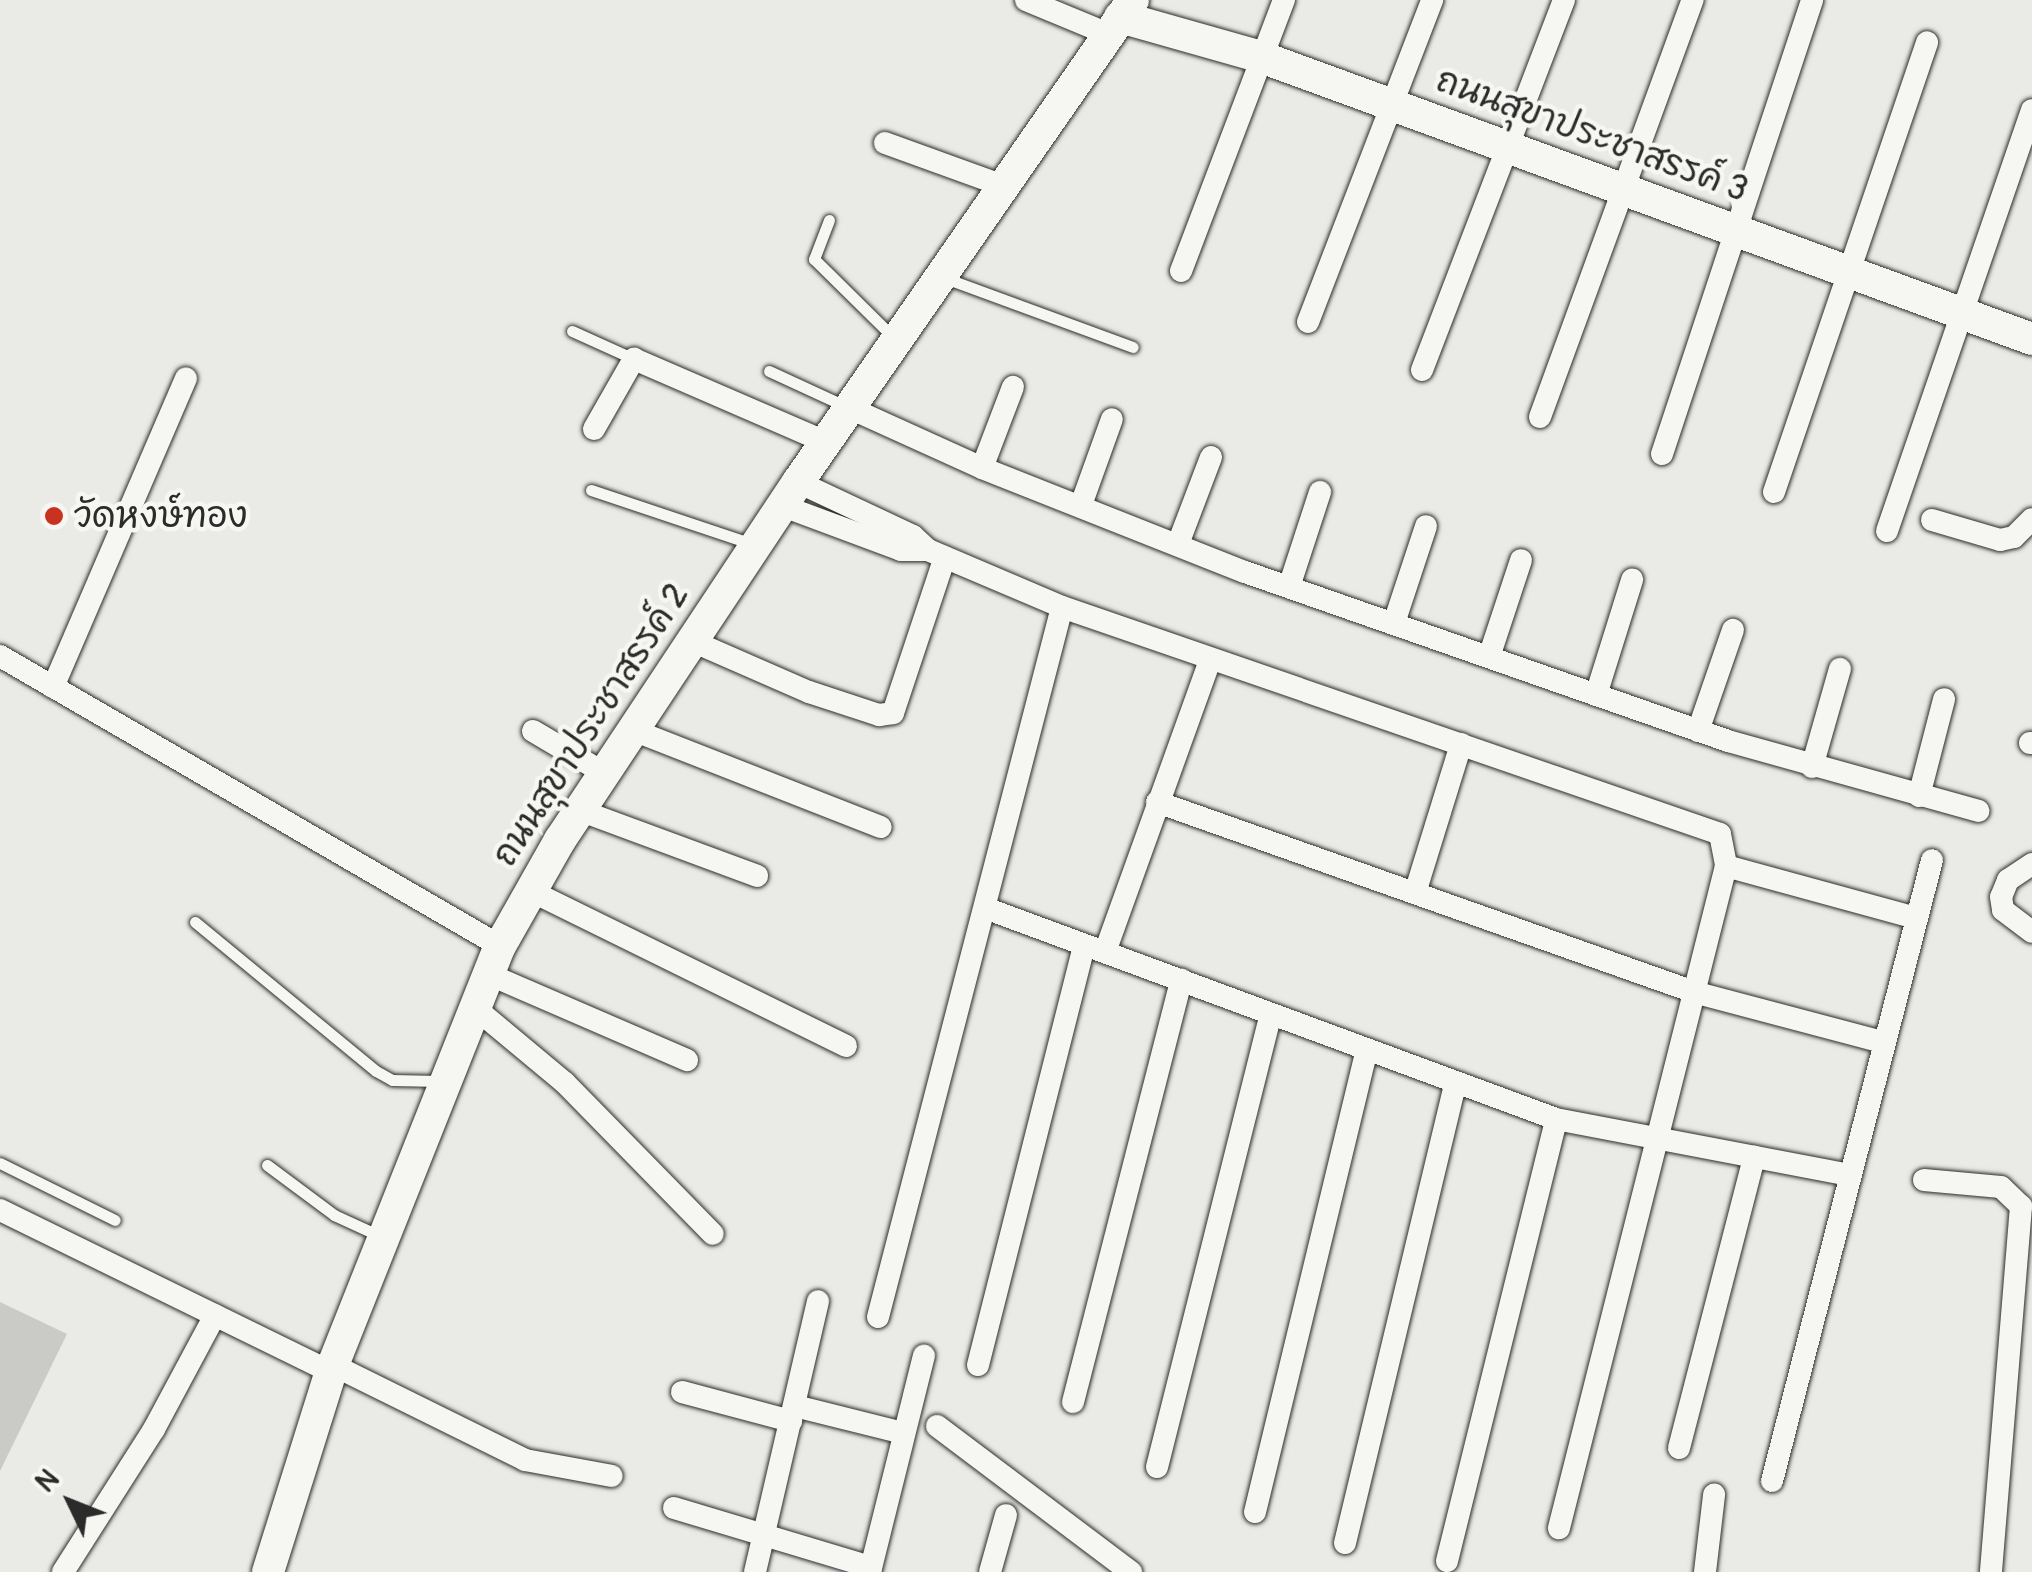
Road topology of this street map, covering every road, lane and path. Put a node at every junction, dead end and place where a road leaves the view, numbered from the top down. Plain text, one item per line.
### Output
1 (1026, 0) edge
2 (1284, 0) edge
3 (1432, 0) edge
4 (1564, 0) edge
5 (1693, 0) edge
6 (1812, 0) edge
7 (1120, 17) edge
8 (1927, 42) dead end
9 (1262, 57) junction
10 (1392, 105) junction
11 (2032, 110) edge
12 (884, 143) dead end
13 (1507, 147) junction
14 (2026, 150) edge
15 (1004, 186) junction
16 (1620, 188) junction
17 (829, 220) dead end
18 (1734, 230) junction
19 (1181, 271) dead end
20 (1849, 272) junction
21 (942, 277) junction
22 (1962, 314) junction
23 (1308, 322) dead end
24 (572, 331) dead end
25 (2032, 339) edge
26 (898, 341) junction
27 (1133, 347) dead end
28 (634, 359) junction
29 (1422, 370) dead end
30 (769, 371) dead end
31 (186, 378) dead end
32 (1014, 387) dead end
33 (852, 409) junction
34 (1540, 417) dead end
35 (1112, 419) dead end
36 (594, 429) dead end
37 (828, 442) junction
38 (1662, 454) dead end
39 (1210, 457) dead end
40 (982, 468) junction
41 (590, 490) dead end
42 (1320, 492) dead end
43 (1774, 492) dead end
44 (791, 494) junction
45 (1081, 505) junction
46 (2032, 519) edge
47 (1932, 520) dead end
48 (1426, 526) dead end
49 (1887, 531) dead end
50 (1178, 544) junction
51 (756, 546) junction
52 (936, 554) junction
53 (1521, 560) dead end
54 (1632, 580) dead end
55 (1290, 587) junction
56 (1062, 607) junction
57 (1394, 623) junction
58 (1734, 630) dead end
59 (692, 641) junction
60 (0, 656) edge
61 (1489, 657) junction
62 (1210, 660) junction
63 (1840, 670) dead end
64 (54, 687) junction
65 (1596, 694) junction
66 (1944, 699) dead end
67 (633, 730) junction
68 (1698, 730) junction
69 (533, 731) dead end
70 (1461, 744) junction
71 (1812, 766) junction
72 (604, 773) junction
73 (1919, 796) junction
74 (1157, 802) junction
75 (580, 810) junction
76 (1978, 811) dead end
77 (881, 826) dead end
78 (1932, 860) dead end
79 (2032, 864) edge
80 (1726, 866) junction
81 (757, 876) dead end
82 (531, 891) junction
83 (1415, 893) junction
84 (985, 908) junction
85 (1913, 918) junction
86 (195, 922) dead end
87 (2032, 932) edge
88 (1095, 949) junction
89 (494, 960) junction
90 (1180, 980) junction
91 (1696, 993) junction
92 (475, 1008) junction
93 (1271, 1014) junction
94 (1882, 1042) junction
95 (846, 1046) dead end
96 (1366, 1049) junction
97 (688, 1060) dead end
98 (446, 1081) junction
99 (1456, 1082) junction
100 (1556, 1119) junction
101 (1654, 1138) junction
102 (1754, 1157) junction
103 (0, 1163) edge
104 (267, 1165) dead end
105 (1849, 1174) junction
106 (1924, 1180) dead end
107 (0, 1210) edge
108 (115, 1220) dead end
109 (714, 1234) dead end
110 (384, 1238) junction
111 (818, 1302) dead end
112 (215, 1315) junction
113 (878, 1318) dead end
114 (924, 1356) dead end
115 (978, 1365) dead end
116 (332, 1368) junction
117 (682, 1392) dead end
118 (1073, 1402) dead end
119 (793, 1413) junction
120 (937, 1426) dead end
121 (903, 1432) junction
122 (1679, 1448) dead end
123 (1157, 1467) dead end
124 (612, 1476) dead end
125 (1772, 1481) dead end
126 (1714, 1495) dead end
127 (674, 1508) dead end
128 (1255, 1512) dead end
129 (1006, 1515) dead end
130 (1558, 1528) dead end
131 (764, 1538) junction
132 (1345, 1543) dead end
133 (1448, 1561) dead end
134 (870, 1570) edge
135 (63, 1572) edge
136 (268, 1572) edge
137 (754, 1572) edge
138 (990, 1572) edge
139 (1130, 1572) edge
140 (1705, 1572) edge
141 (1991, 1572) edge

1 - 7 street
2 - 9 street
3 - 10 street
4 - 13 street
5 - 16 street
6 - 18 street
7 - 9 street, ถนนสุขาประชาสรรค์ 3
7 - 15 street, ถนนสุขาประชาสรรค์ 2
8 - 20 street
9 - 10 street, ถนนสุขาประชาสรรค์ 3
9 - 19 street
10 - 13 street, ถนนสุขาประชาสรรค์ 3
10 - 23 street
11 - 14 street
12 - 15 street
13 - 16 street, ถนนสุขาประชาสรรค์ 3
13 - 29 street
14 - 22 street
15 - 21 street, ถนนสุขาประชาสรรค์ 2
16 - 18 street, ถนนสุขาประชาสรรค์ 3
16 - 34 street
17 - 26 lane
18 - 20 street, ถนนสุขาประชาสรรค์ 3
18 - 38 street
20 - 22 street, ถนนสุขาประชาสรรค์ 3
20 - 43 street
21 - 26 street, ถนนสุขาประชาสรรค์ 2
21 - 27 lane
22 - 25 street, ถนนสุขาประชาสรรค์ 3
22 - 49 street
24 - 28 lane
26 - 33 street, ถนนสุขาประชาสรรค์ 2
28 - 36 street
28 - 37 street
30 - 33 lane
31 - 64 street
32 - 40 street
33 - 37 street, ถนนสุขาประชาสรรค์ 2
33 - 40 street
35 - 45 street
37 - 44 street, ถนนสุขาประชาสรรค์ 2
39 - 50 street
40 - 45 street
41 - 51 lane
42 - 55 street
44 - 51 street, ถนนสุขาประชาสรรค์ 2
44 - 52 street
45 - 50 street
46 - 47 street
48 - 57 street
50 - 55 street
51 - 59 street, ถนนสุขาประชาสรรค์ 2
52 - 56 street
52 - 59 street
53 - 61 street
54 - 65 street
55 - 57 street
56 - 62 street
56 - 84 street
57 - 61 street
58 - 68 street
59 - 67 street, ถนนสุขาประชาสรรค์ 2
60 - 64 street
61 - 65 street
62 - 70 street
62 - 74 street
63 - 71 street
64 - 89 street
65 - 68 street
66 - 73 street
67 - 72 street, ถนนสุขาประชาสรรค์ 2
67 - 77 street
68 - 71 street
69 - 72 street
70 - 80 street
70 - 83 street
71 - 73 street
72 - 75 street, ถนนสุขาประชาสรรค์ 2
73 - 76 street
74 - 83 street
74 - 88 street
75 - 81 street
75 - 82 street, ถนนสุขาประชาสรรค์ 2
78 - 85 street
79 - 87 street
80 - 85 street
80 - 91 street
82 - 89 street, ถนนสุขาประชาสรรค์ 2
82 - 95 street
83 - 91 street
84 - 88 street
84 - 113 street
85 - 94 street
86 - 98 lane
88 - 90 street
88 - 115 street
89 - 92 street, ถนนสุขาประชาสรรค์ 2
89 - 97 street
90 - 93 street
90 - 118 street
91 - 94 street
91 - 101 street
92 - 98 street, ถนนสุขาประชาสรรค์ 2
92 - 109 street
93 - 96 street
93 - 123 street
94 - 105 street
96 - 99 street
96 - 128 street
98 - 110 street, ถนนสุขาประชาสรรค์ 2
99 - 100 street
99 - 132 street
100 - 101 street
100 - 133 street
101 - 102 street
101 - 130 street
102 - 105 street
102 - 122 street
103 - 108 lane
104 - 110 lane
105 - 125 street
106 - 141 street
107 - 112 street
110 - 116 street, ถนนสุขาประชาสรรค์ 2
111 - 119 street
112 - 116 street
112 - 135 street
114 - 121 street
116 - 124 street
116 - 136 street, ถนนสุขาประชาสรรค์ 2
117 - 119 street
119 - 121 street
119 - 131 street
120 - 139 street
121 - 134 street
126 - 140 street
127 - 131 street
129 - 138 street
131 - 134 street
131 - 137 street

